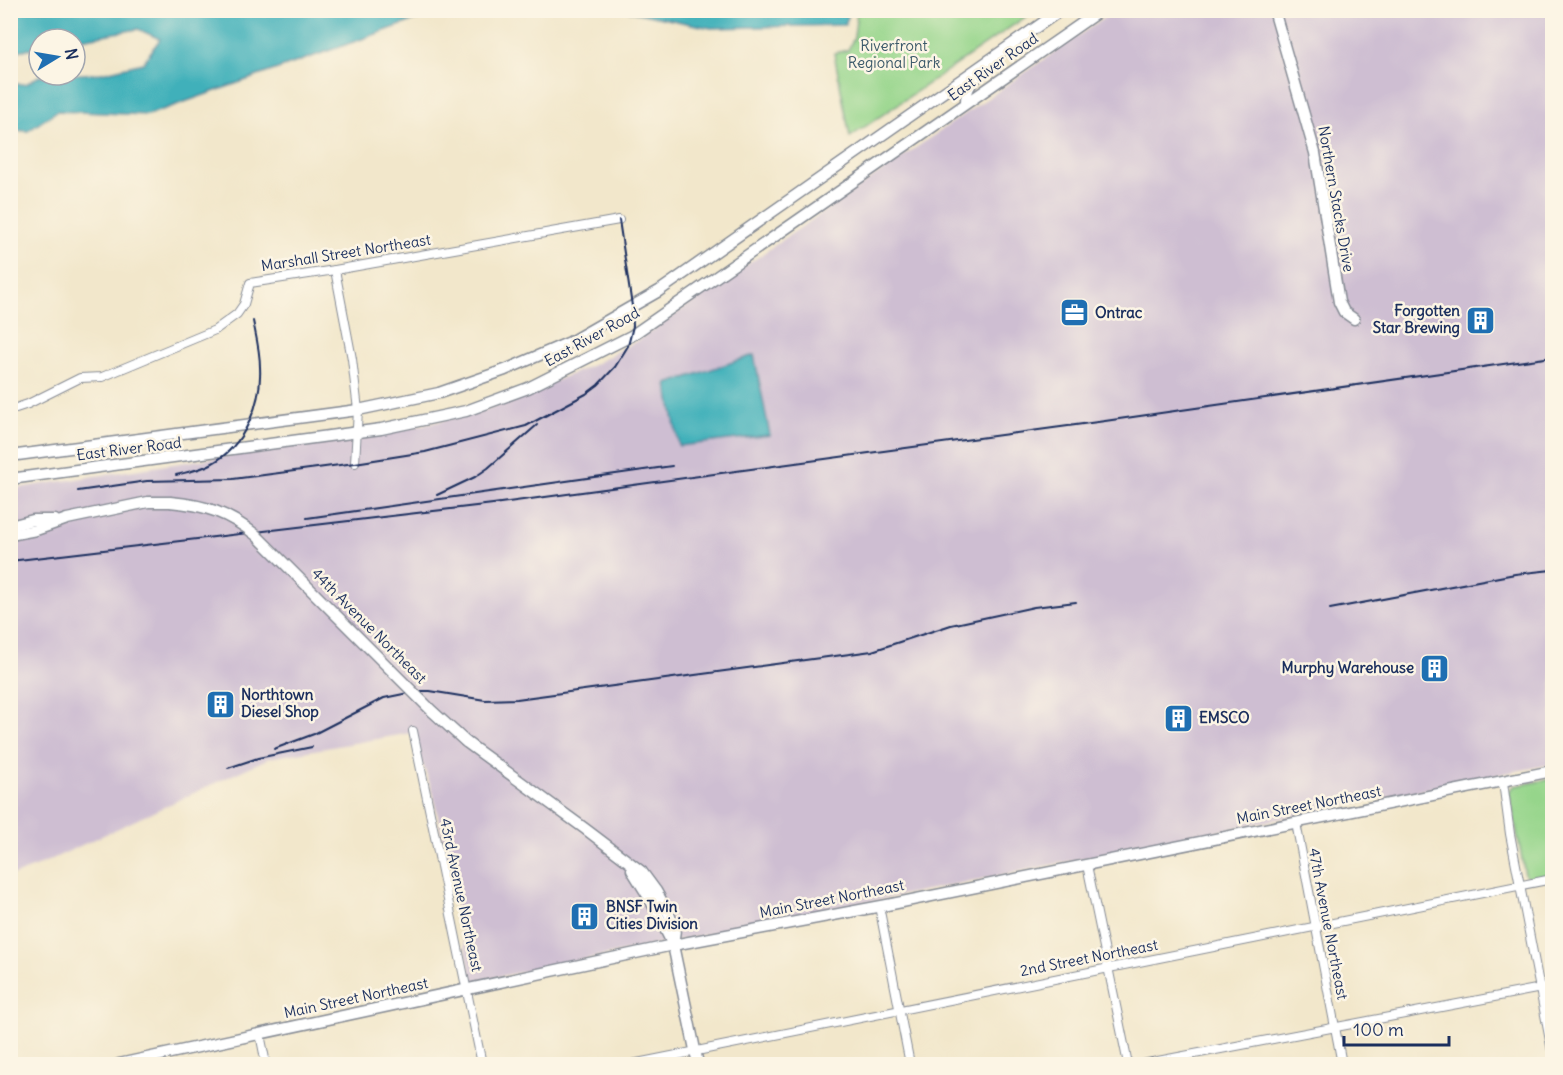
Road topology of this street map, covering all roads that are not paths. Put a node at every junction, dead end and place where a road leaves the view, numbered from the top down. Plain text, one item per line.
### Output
1 (1061, 10) edge
2 (1101, 10) edge
3 (1274, 10) edge
4 (1010, 45) junction
5 (966, 102) junction
6 (619, 220) dead end
7 (335, 270) junction
8 (1354, 319) dead end
9 (358, 410) junction
10 (10, 411) edge
11 (356, 433) junction
12 (10, 456) edge
13 (355, 463) dead end
14 (10, 479) edge
15 (67, 519) junction
16 (10, 526) edge
17 (10, 535) edge
18 (413, 731) dead end
19 (1552, 771) edge
20 (1503, 782) junction
21 (1296, 824) junction
22 (1087, 865) junction
23 (1552, 879) edge
24 (1520, 885) junction
25 (879, 906) junction
26 (1316, 926) junction
27 (673, 945) junction
28 (1108, 968) junction
29 (1552, 986) edge
30 (1540, 988) junction
31 (467, 990) junction
32 (899, 1010) junction
33 (1334, 1029) junction
34 (260, 1034) junction
35 (1552, 1051) edge
36 (695, 1052) junction
37 (119, 1065) edge
38 (266, 1065) edge
39 (482, 1065) edge
40 (632, 1065) edge
41 (698, 1065) edge
42 (910, 1065) edge
43 (1128, 1065) edge
44 (1142, 1065) edge
45 (1342, 1065) edge

1 - 4 street, East River Road
2 - 5 street, East River Road
3 - 8 street, Northern Stacks Drive
4 - 5 street
4 - 9 street, East River Road
5 - 11 street, East River Road
6 - 7 street, Marshall Street Northeast
7 - 9 street
7 - 10 street, Marshall Street Northeast
9 - 11 street
9 - 12 street, East River Road
11 - 13 street
11 - 14 street, East River Road
15 - 16 street
15 - 17 street
15 - 27 street, 44th Avenue Northeast, bridge
18 - 31 street, 43rd Avenue Northeast
19 - 20 street, Main Street Northeast
20 - 21 street, Main Street Northeast
20 - 24 street
21 - 22 street, Main Street Northeast
21 - 26 street, 47th Avenue Northeast
22 - 25 street, Main Street Northeast
22 - 28 street
23 - 24 street, 2nd Street Northeast
24 - 26 street, 2nd Street Northeast
24 - 30 street
25 - 27 street, Main Street Northeast
25 - 32 street
26 - 28 street, 2nd Street Northeast
26 - 33 street, 47th Avenue Northeast
27 - 31 street, Main Street Northeast
27 - 36 street, 44th Avenue Northeast
28 - 32 street, 2nd Street Northeast
28 - 43 street
29 - 30 street
30 - 33 street
30 - 35 street
31 - 34 street, Main Street Northeast
31 - 39 street, 43rd Avenue Northeast
32 - 36 street, 2nd Street Northeast
32 - 42 street
33 - 44 street
33 - 45 street, 47th Avenue Northeast
34 - 37 street, Main Street Northeast
34 - 38 street
36 - 40 street, 2nd Street Northeast
36 - 41 street, 44th Avenue Northeast

